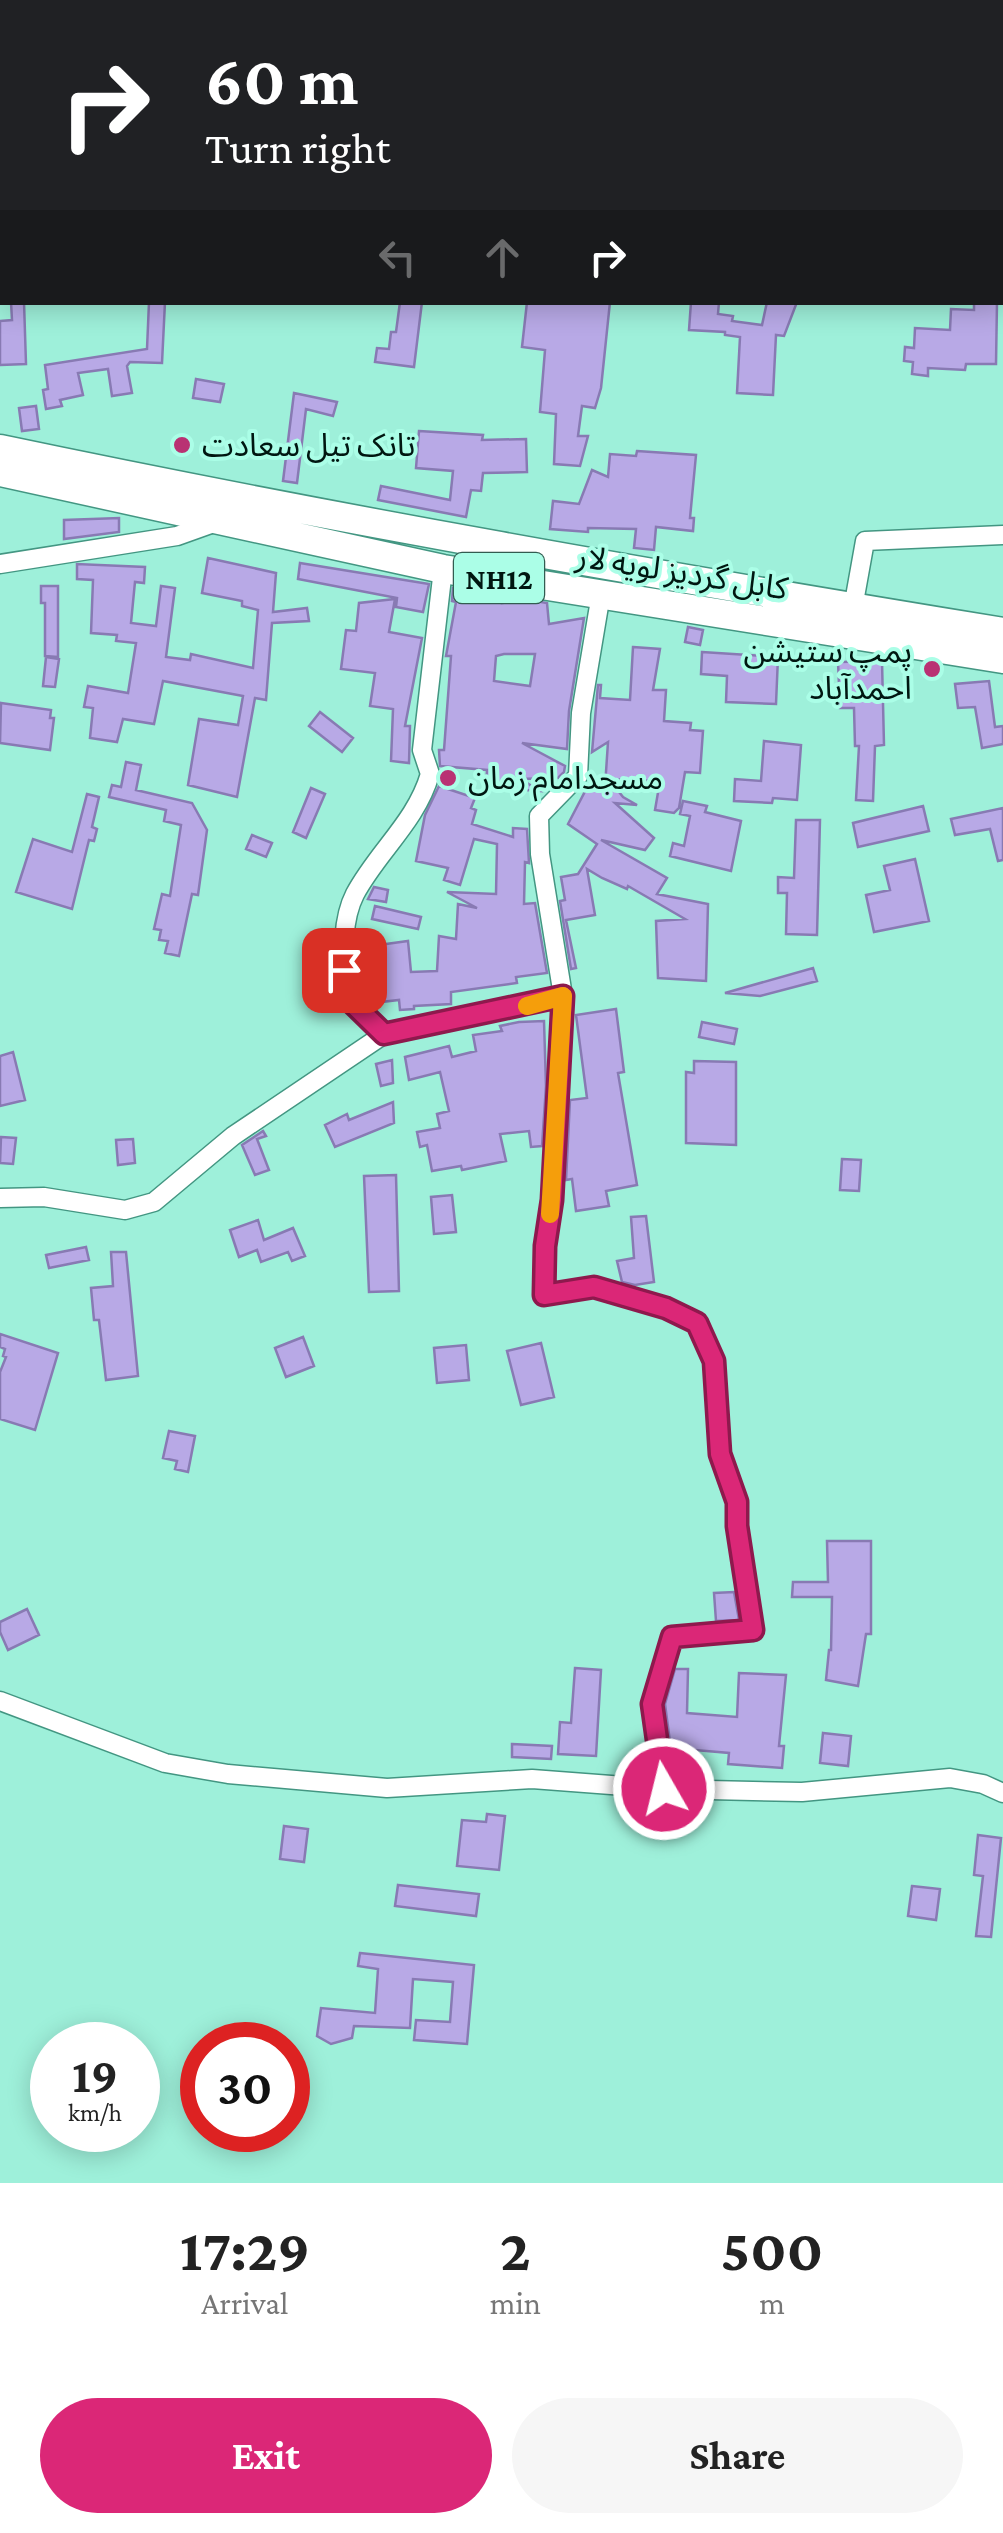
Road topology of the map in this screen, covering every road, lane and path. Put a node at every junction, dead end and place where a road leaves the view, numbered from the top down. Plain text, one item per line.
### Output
1 (0, 449) edge
2 (0, 472) edge
3 (224, 520) junction
4 (1003, 535) edge
5 (0, 564) edge
6 (443, 569) junction
7 (600, 594) junction
8 (853, 608) junction
9 (1003, 632) edge
10 (1003, 660) edge
11 (563, 996) junction
12 (384, 1034) junction
13 (0, 1198) edge
14 (0, 1701) edge
15 (664, 1789) junction
16 (1003, 1793) edge

1 - 8 highway, کابل گردیز لویه لار / NH12
2 - 3 highway, کابل گردیز لویه لار / NH12
3 - 5 street
3 - 6 highway, کابل گردیز لویه لار / NH12
4 - 8 street
6 - 7 highway, کابل گردیز لویه لار / NH12
6 - 12 street
7 - 10 highway, کابل گردیز لویه لار / NH12
7 - 11 street
8 - 9 highway, کابل گردیز لویه لار / NH12
11 - 12 street
11 - 15 street
12 - 13 street
14 - 15 street
15 - 16 street

